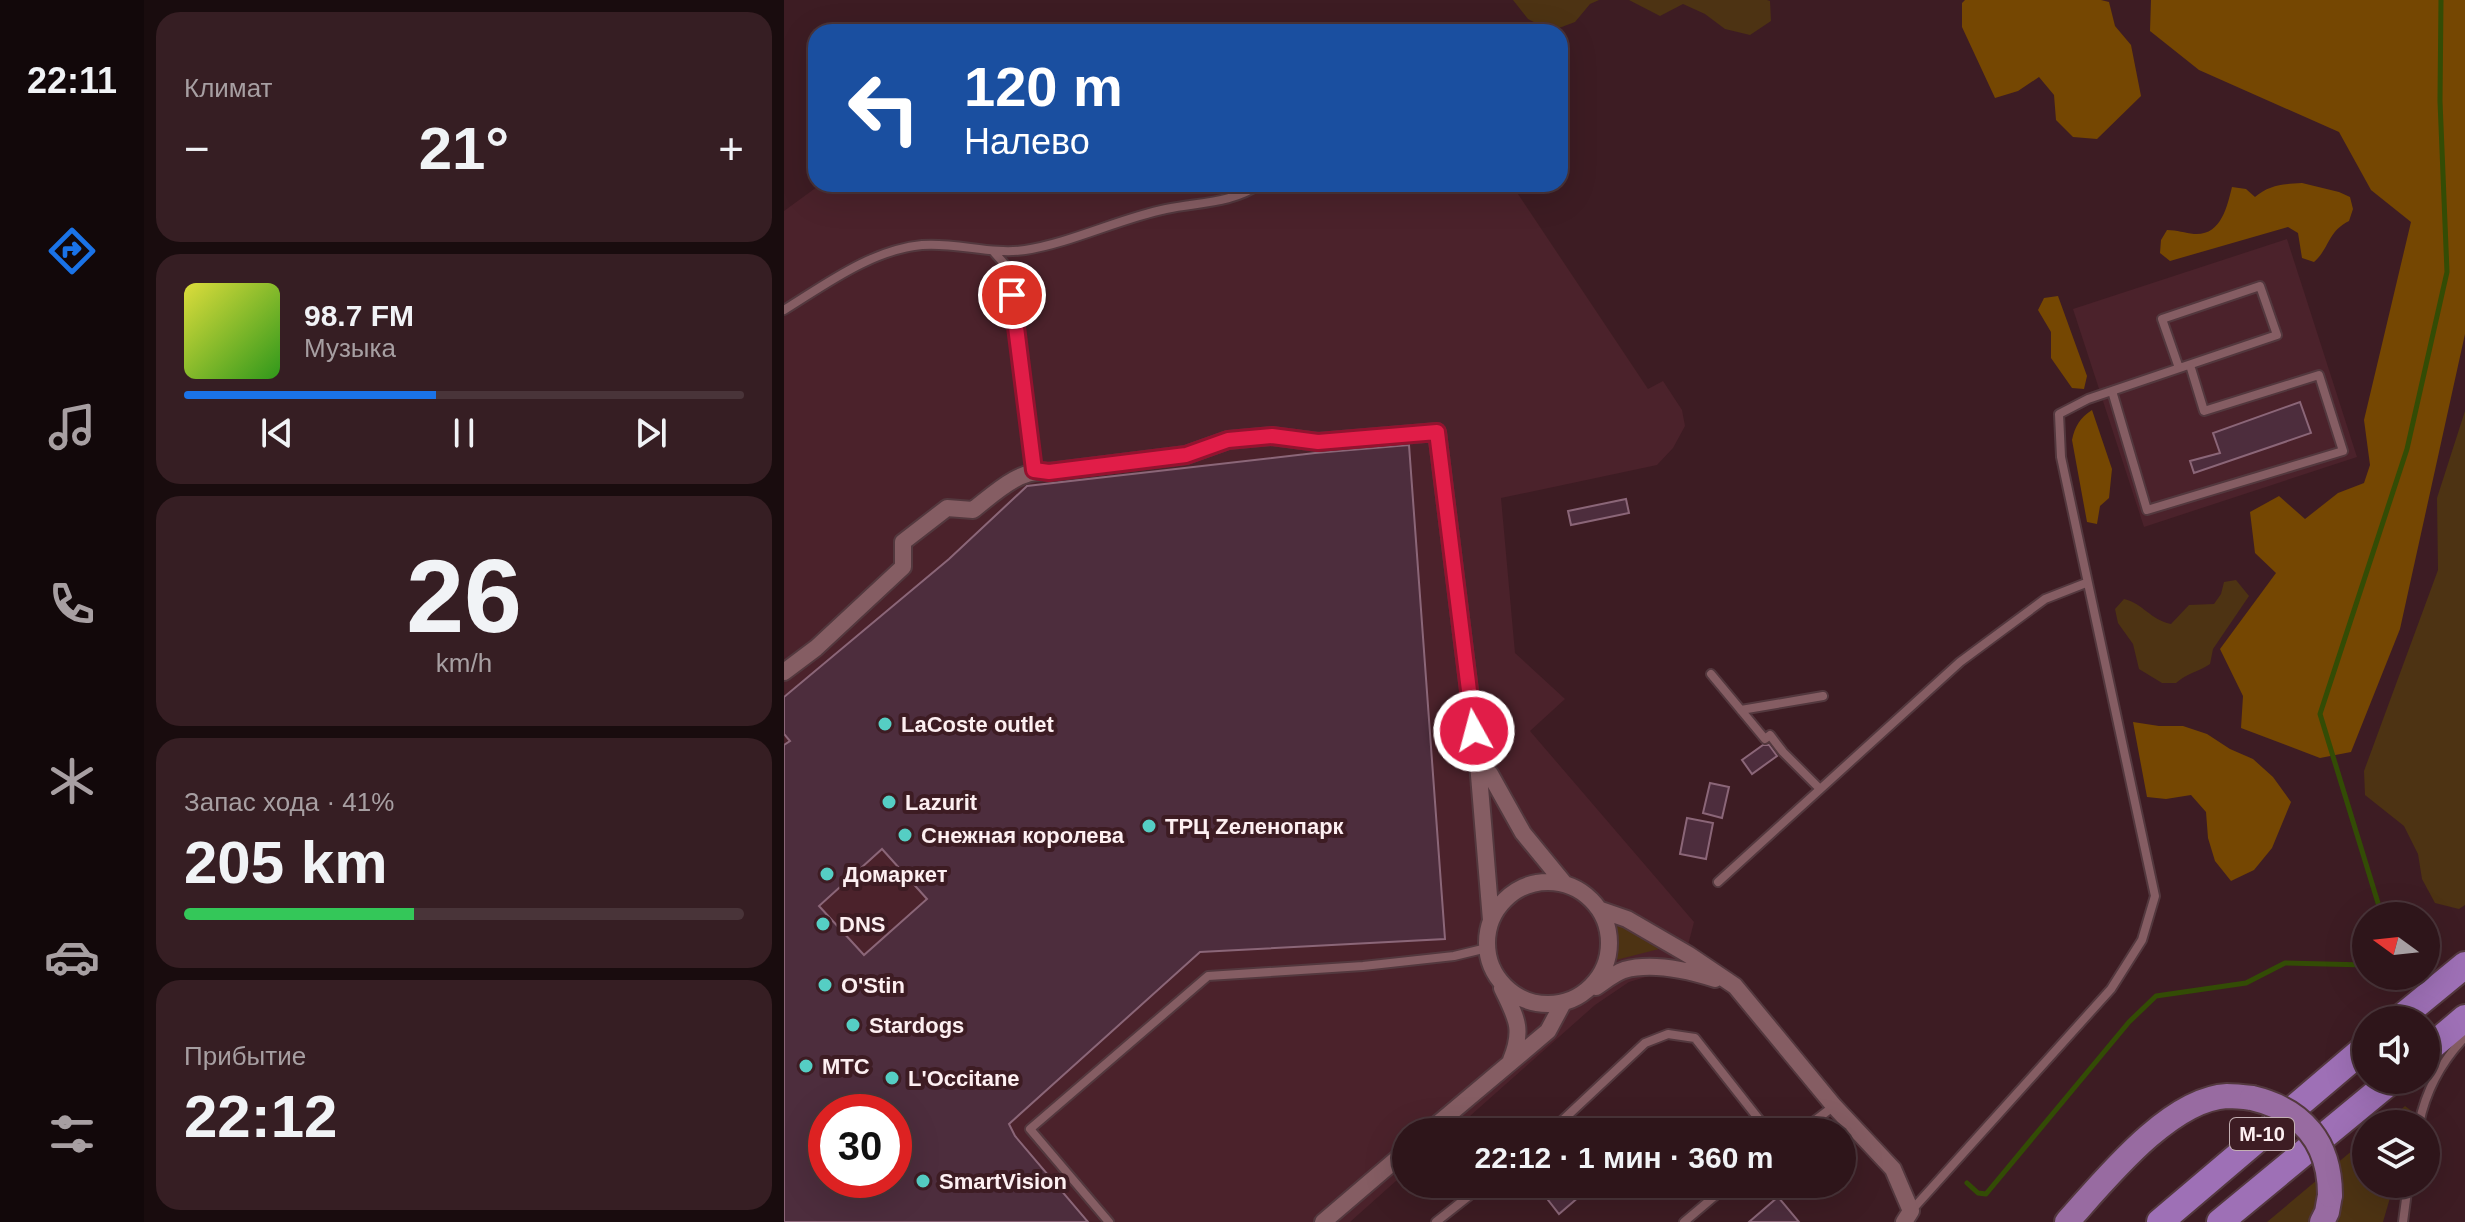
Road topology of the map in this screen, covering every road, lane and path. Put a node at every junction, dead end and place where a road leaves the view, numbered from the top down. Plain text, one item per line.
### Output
1 (1244, 192) edge
2 (993, 251) junction
3 (784, 310) edge
4 (2190, 365) junction
5 (2179, 368) junction
6 (2112, 391) junction
7 (1034, 470) junction
8 (2086, 583) junction
9 (784, 672) edge
10 (1711, 674) dead end
11 (1823, 696) dead end
12 (1741, 710) junction
13 (1478, 763) junction
14 (1820, 789) junction
15 (1718, 882) dead end
16 (1564, 883) junction
17 (1601, 910) junction
18 (1491, 920) junction
19 (1487, 948) junction
20 (2465, 965) edge
21 (1497, 978) junction
22 (1735, 986) junction
23 (1584, 994) junction
24 (1563, 1003) junction
25 (2415, 1006) edge
26 (2465, 1018) edge
27 (2465, 1037) edge
28 (2440, 1039) edge
29 (2352, 1059) edge
30 (1510, 1061) junction
31 (2375, 1094) edge
32 (1834, 1106) junction
33 (2422, 1110) edge
34 (1444, 1118) edge
35 (1565, 1118) edge
36 (1758, 1118) edge
37 (1818, 1118) edge
38 (1392, 1163) edge
39 (1466, 1198) edge
40 (1712, 1198) edge
41 (2406, 1198) edge
42 (1908, 1217) edge
43 (1109, 1222) edge
44 (1323, 1222) edge
45 (1436, 1222) edge
46 (1684, 1222) edge
47 (2067, 1222) edge
48 (2160, 1222) edge
49 (2220, 1222) edge
50 (2322, 1222) edge
51 (2403, 1222) edge

1 - 2 lane
2 - 3 lane
2 - 7 lane
4 - 5 lane
4 - 5 lane
4 - 6 lane
5 - 6 lane
6 - 8 lane
7 - 9 street
7 - 13 street
8 - 14 lane
8 - 42 lane
10 - 12 lane
11 - 12 lane
12 - 14 lane
13 - 16 street
13 - 18 street
14 - 15 lane
16 - 17 street
16 - 18 street
17 - 22 street
17 - 23 street
18 - 19 street
19 - 21 street
19 - 43 lane
20 - 25 highway
21 - 24 street
21 - 30 street
22 - 23 street
22 - 32 street
23 - 24 street
24 - 30 street
26 - 28 highway
27 - 33 lane
29 - 48 highway, М-10
30 - 34 street
31 - 49 highway, М-10
32 - 37 lane
32 - 42 street
35 - 36 lane
38 - 44 street
39 - 45 lane
40 - 46 lane
41 - 51 lane
47 - 50 main road, М-10, bridge

